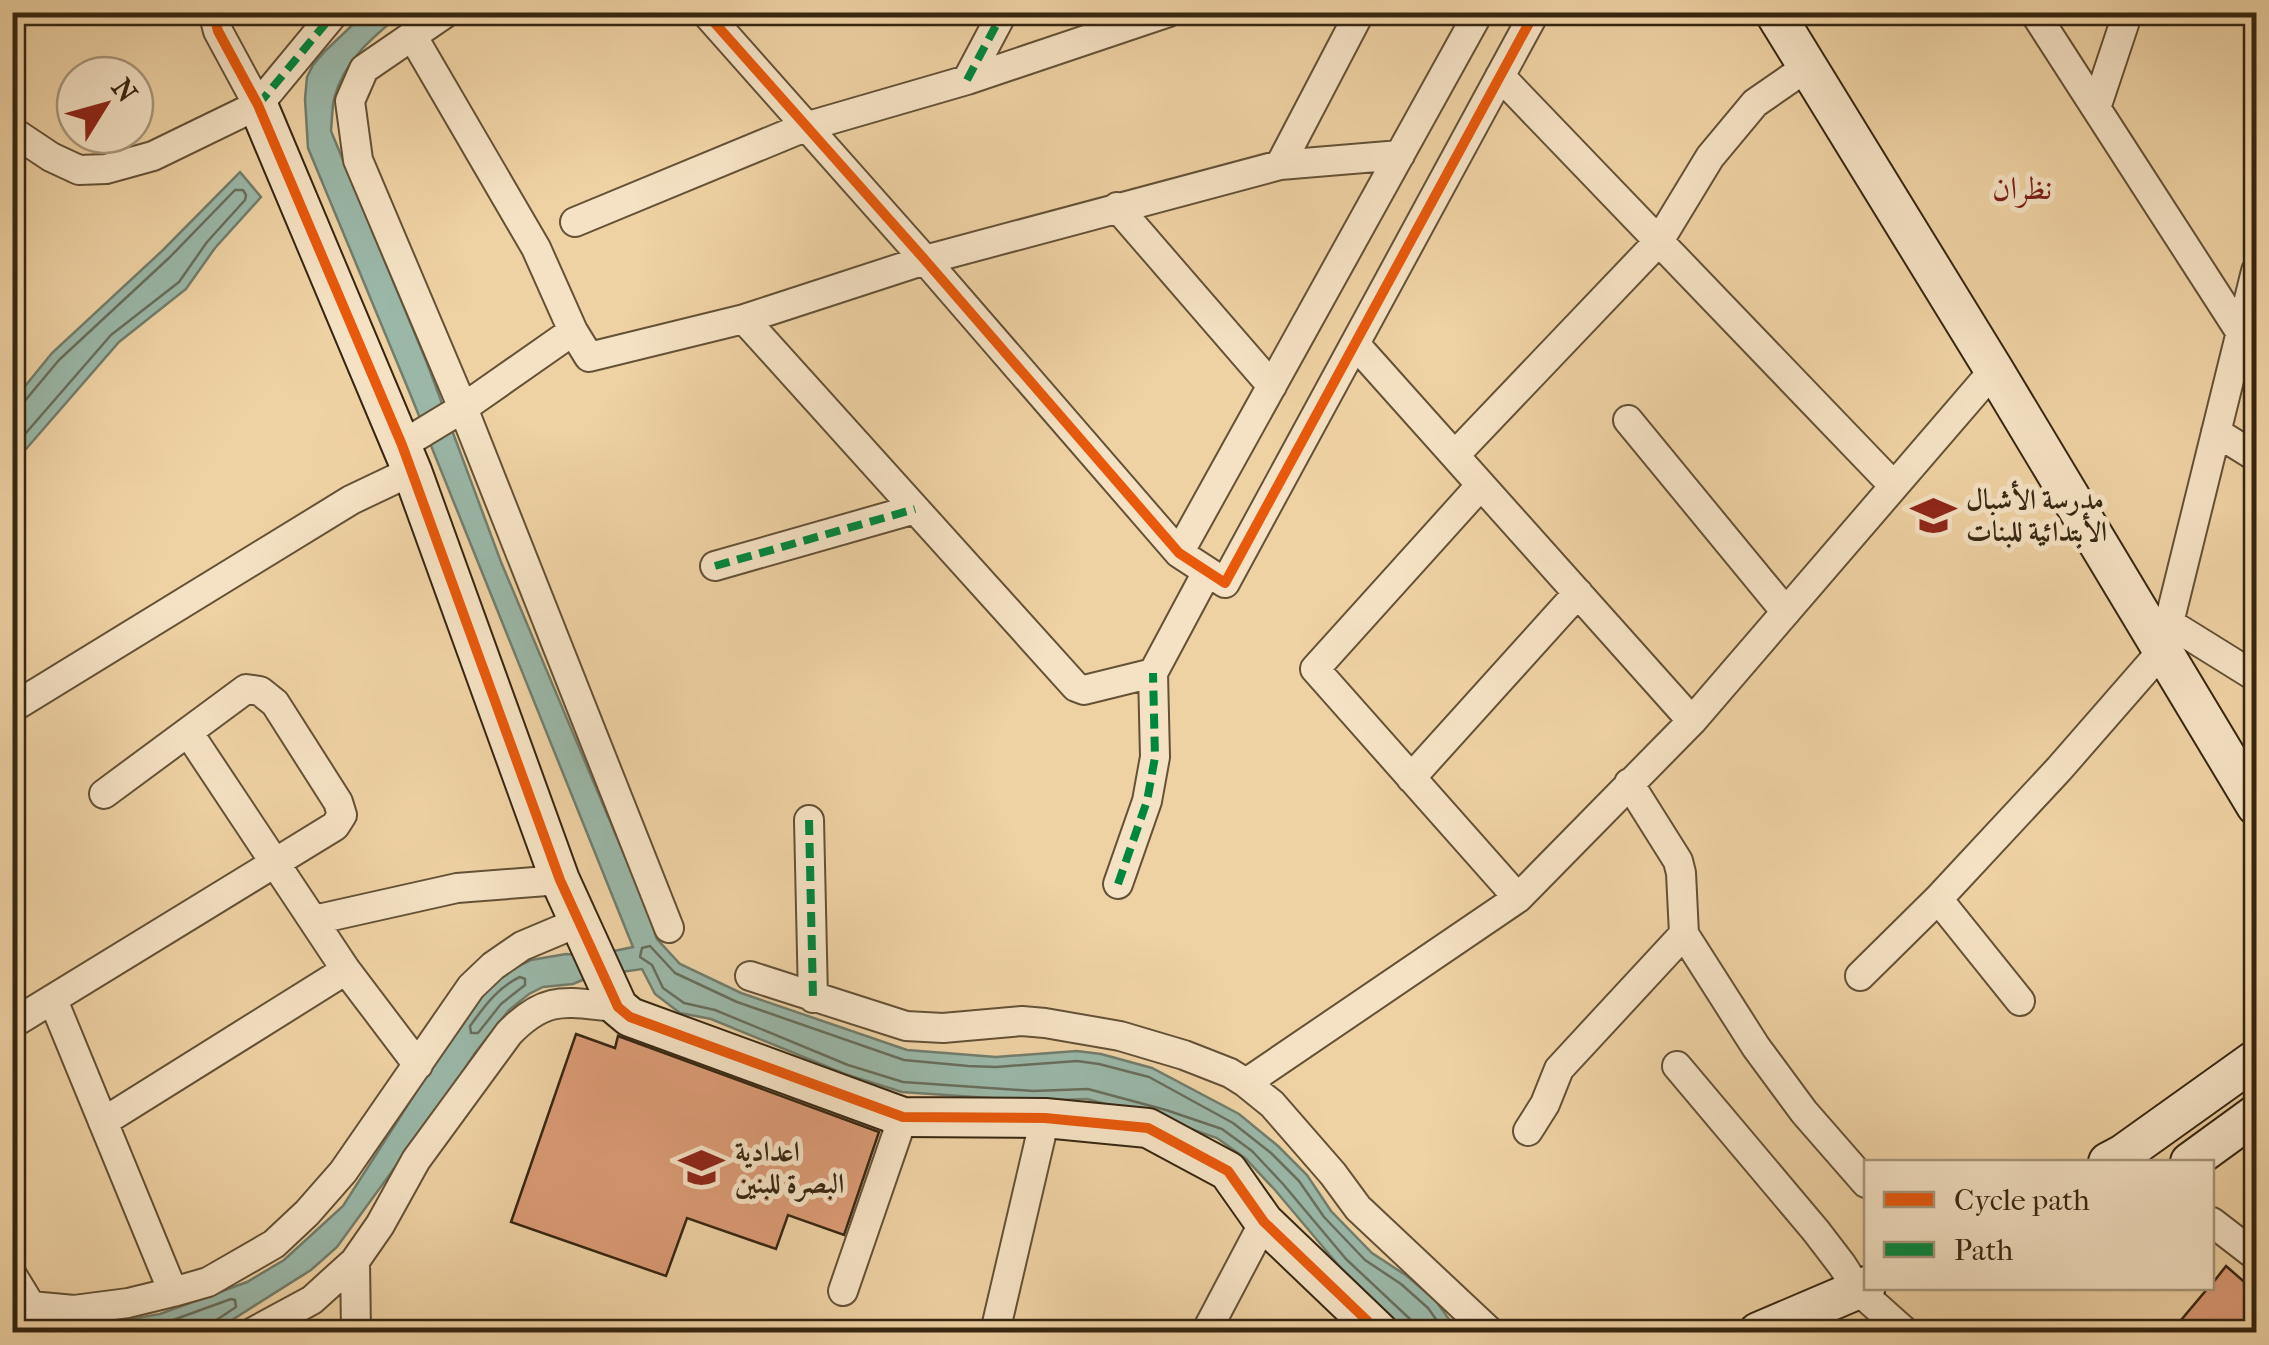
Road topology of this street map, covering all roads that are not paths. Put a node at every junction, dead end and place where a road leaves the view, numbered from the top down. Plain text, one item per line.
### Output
1 (213, 12) edge
2 (334, 12) edge
3 (447, 12) edge
4 (705, 12) edge
5 (1003, 12) edge
6 (1169, 12) edge
7 (1360, 12) edge
8 (1479, 12) edge
9 (1535, 12) edge
10 (1774, 12) edge
11 (2034, 12) edge
12 (2128, 12) edge
13 (413, 37) junction
14 (1807, 67) junction
15 (1500, 76) junction
16 (967, 80) junction
17 (258, 105) junction
18 (2096, 108) junction
19 (805, 127) junction
20 (12, 131) edge
21 (1400, 154) junction
22 (1280, 165) junction
23 (1117, 208) junction
24 (575, 222) dead end
25 (1659, 241) junction
26 (925, 260) junction
27 (2256, 271) edge
28 (744, 318) junction
29 (573, 331) junction
30 (2241, 333) junction
31 (1356, 344) junction
32 (1994, 370) junction
33 (1272, 386) junction
34 (459, 410) junction
35 (1628, 420) dead end
36 (2216, 432) junction
37 (408, 452) junction
38 (1455, 455) junction
39 (2256, 458) edge
40 (1481, 484) junction
41 (1894, 486) junction
42 (914, 509) junction
43 (1179, 554) junction
44 (716, 566) dead end
45 (1216, 578) junction
46 (1578, 593) junction
47 (1786, 612) junction
48 (2166, 637) junction
49 (1153, 673) junction
50 (2256, 677) edge
51 (12, 708) edge
52 (1692, 721) junction
53 (188, 732) junction
54 (1412, 778) junction
55 (1630, 783) junction
56 (104, 794) dead end
57 (2256, 806) edge
58 (809, 820) dead end
59 (276, 864) junction
60 (560, 880) junction
61 (1118, 884) dead end
62 (1518, 898) junction
63 (1938, 899) junction
64 (314, 920) junction
65 (668, 928) dead end
66 (1684, 934) junction
67 (585, 935) junction
68 (346, 970) junction
69 (750, 976) dead end
70 (1860, 976) dead end
71 (614, 997) junction
72 (813, 998) junction
73 (53, 1000) junction
74 (2020, 1001) dead end
75 (12, 1024) edge
76 (2256, 1060) edge
77 (418, 1064) junction
78 (1677, 1066) dead end
79 (1246, 1083) junction
80 (2256, 1114) edge
81 (903, 1117) junction
82 (1044, 1118) junction
83 (104, 1122) junction
84 (1528, 1130) dead end
85 (2121, 1160) edge
86 (2193, 1160) edge
87 (1864, 1181) edge
88 (1264, 1222) junction
89 (2214, 1223) edge
90 (2254, 1250) edge
91 (355, 1261) junction
92 (12, 1276) edge
93 (1862, 1288) edge
94 (174, 1292) junction
95 (844, 1292) dead end
96 (22, 1310) edge
97 (253, 1332) edge
98 (356, 1332) edge
99 (995, 1332) edge
100 (1206, 1332) edge
101 (1379, 1332) edge
102 (1490, 1332) edge
103 (1758, 1332) edge
104 (1904, 1332) edge

1 - 17 street
2 - 17 street
3 - 13 street
4 - 19 street
5 - 16 street
6 - 16 street
7 - 22 street
8 - 21 street
9 - 15 street
10 - 14 street
11 - 18 street
12 - 18 street
13 - 29 street
13 - 34 street
14 - 25 street
14 - 32 street
15 - 25 street
15 - 31 street
16 - 19 street
17 - 20 street
17 - 37 street
18 - 30 street
19 - 24 street
19 - 26 street
21 - 22 street
21 - 33 street
22 - 23 street
23 - 26 street
23 - 33 street
25 - 38 street
25 - 41 street
26 - 28 street
26 - 43 street
27 - 30 street
28 - 29 street
28 - 42 street
29 - 34 street
30 - 36 street
31 - 38 street
31 - 45 street
32 - 41 street
32 - 48 street
33 - 43 street
34 - 37 street
34 - 65 street
35 - 47 street
36 - 39 street
36 - 48 street
37 - 51 street
37 - 60 street
38 - 40 street
40 - 46 street
40 - 54 street
41 - 47 street
42 - 44 street
42 - 49 street
43 - 45 street
45 - 49 street
46 - 52 street
46 - 54 street
47 - 52 street
48 - 50 street
48 - 57 street
48 - 63 street
49 - 61 street
52 - 55 street
53 - 56 street
53 - 59 street
53 - 59 street
54 - 62 street
55 - 62 street
55 - 66 street
58 - 72 street
59 - 64 street
59 - 73 street
60 - 64 street
60 - 67 street
62 - 79 street
63 - 70 street
63 - 74 street
64 - 68 street
66 - 84 street
66 - 87 street
67 - 71 street
67 - 77 street
68 - 77 street
68 - 83 street
69 - 72 street
71 - 81 street
71 - 91 street
72 - 79 street
73 - 75 street
73 - 83 street
76 - 85 street
77 - 94 street
78 - 93 street
79 - 102 street
80 - 86 street
81 - 82 street
81 - 95 street
82 - 88 street
82 - 99 street
83 - 94 street
88 - 100 street
88 - 101 street
89 - 90 street
91 - 97 street
91 - 98 street
92 - 96 street
93 - 103 street
93 - 104 street
94 - 96 street

